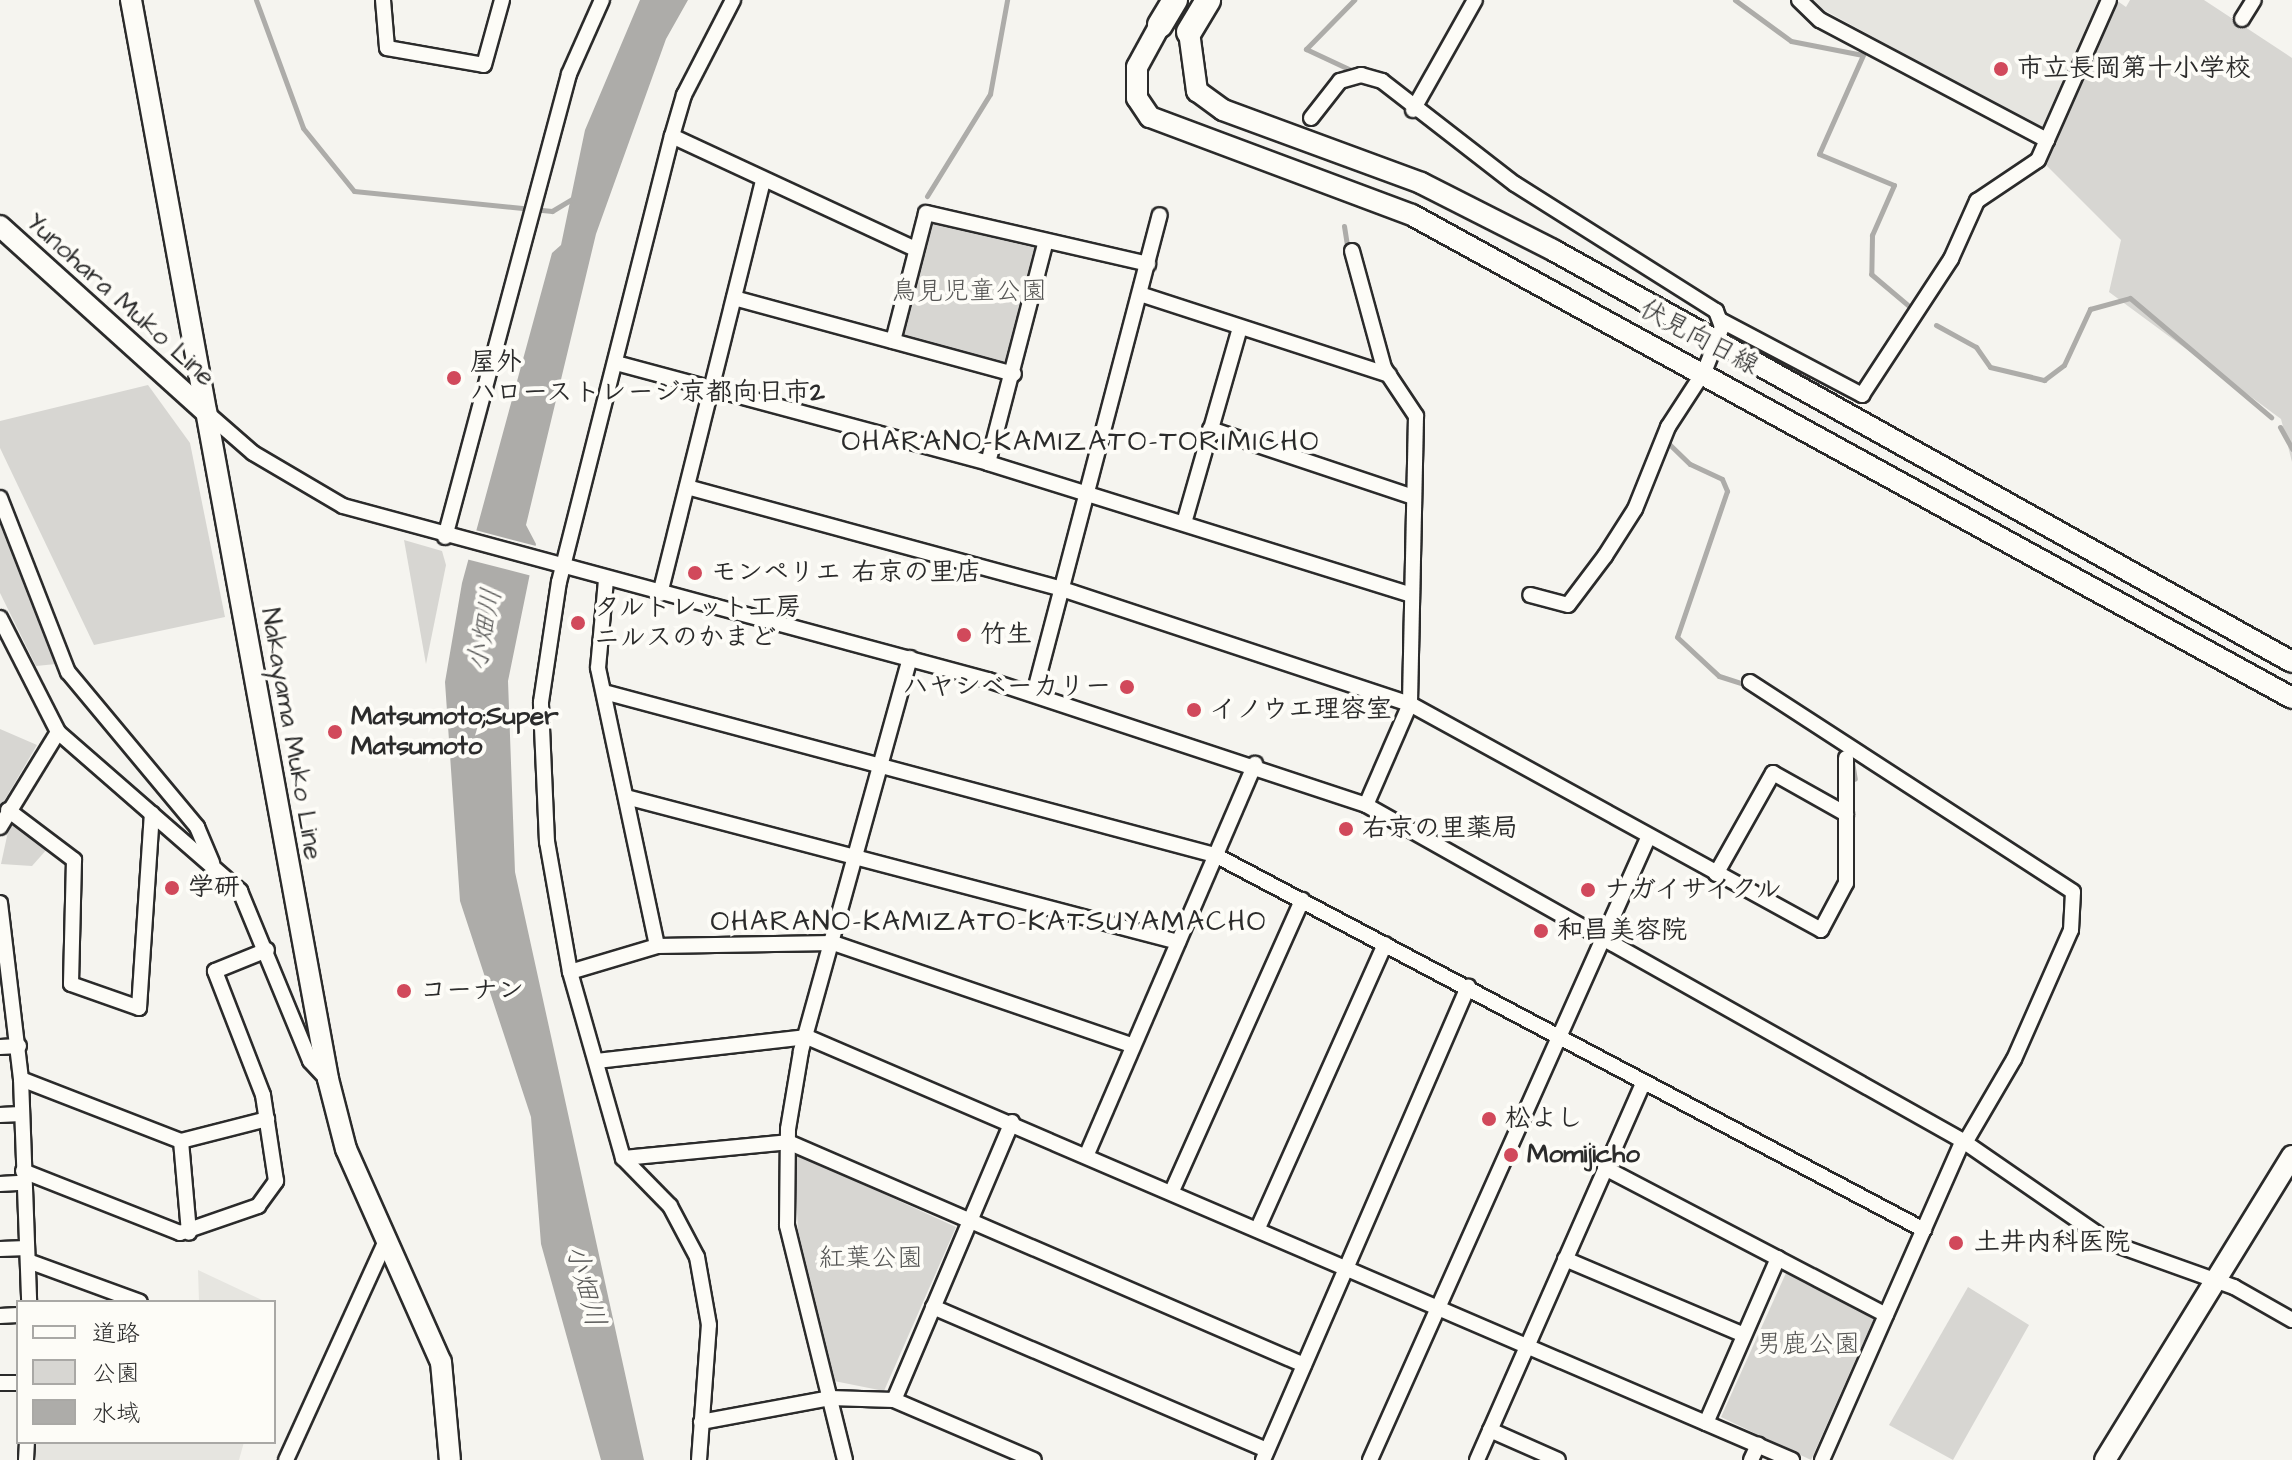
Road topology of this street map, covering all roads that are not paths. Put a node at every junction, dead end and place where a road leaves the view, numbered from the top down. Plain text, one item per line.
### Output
1 (131, 0) edge
2 (383, 0) edge
3 (502, 0) edge
4 (602, 0) edge
5 (733, 0) edge
6 (1175, 0) edge
7 (1208, 0) edge
8 (1475, 0) edge
9 (1799, 0) edge
10 (2109, 0) edge
11 (2254, 0) edge
12 (2242, 19) dead end
13 (1160, 25) joint
14 (1189, 32) joint
15 (1413, 110) junction
16 (1311, 118) dead end
17 (672, 136) junction
18 (2047, 140) junction
19 (763, 181) junction
20 (1160, 215) dead end
21 (0, 226) edge
22 (1046, 241) junction
23 (915, 249) junction
24 (1352, 251) dead end
25 (1148, 264) junction
26 (1140, 294) junction
27 (734, 298) junction
28 (1240, 328) junction
29 (1718, 330) junction
30 (893, 341) junction
31 (616, 363) junction
32 (1705, 370) junction
33 (1014, 374) junction
34 (1389, 375) junction
35 (711, 389) junction
36 (206, 412) junction
37 (1210, 429) junction
38 (988, 463) junction
39 (687, 487) junction
40 (1089, 493) junction
41 (1413, 497) junction
42 (0, 498) edge
43 (1184, 523) junction
44 (450, 539) junction
45 (559, 567) junction
46 (606, 580) junction
47 (1062, 589) junction
48 (660, 594) junction
49 (1411, 595) junction
50 (1530, 595) dead end
51 (0, 618) edge
52 (910, 658) junction
53 (2292, 662) edge
54 (1750, 682) dead end
55 (604, 692) junction
56 (1034, 694) junction
57 (2292, 698) edge
58 (1410, 704) junction
59 (58, 732) junction
60 (1846, 758) dead end
61 (1255, 764) junction
62 (882, 766) junction
63 (626, 797) junction
64 (1366, 805) junction
65 (8, 810) junction
66 (152, 813) junction
67 (1846, 814) junction
68 (0, 827) edge
69 (1648, 838) junction
70 (1215, 855) junction
71 (858, 858) junction
72 (214, 867) junction
73 (1716, 874) junction
74 (1302, 900) junction
75 (0, 903) edge
76 (1599, 935) junction
77 (1178, 942) junction
78 (833, 943) junction
79 (1385, 944) junction
80 (657, 946) junction
81 (267, 950) junction
82 (570, 972) junction
83 (2, 980) edge
84 (1468, 987) junction
85 (1554, 1036) junction
86 (807, 1037) junction
87 (19, 1046) junction
88 (1133, 1046) junction
89 (0, 1047) edge
90 (597, 1061) junction
91 (21, 1079) junction
92 (328, 1079) junction
93 (1643, 1083) junction
94 (21, 1114) junction
95 (0, 1115) edge
96 (267, 1119) junction
97 (1012, 1122) junction
98 (181, 1141) junction
99 (788, 1142) junction
100 (1964, 1142) junction
101 (1087, 1154) junction
102 (2292, 1156) edge
103 (623, 1158) junction
104 (1605, 1168) junction
105 (23, 1177) junction
106 (0, 1184) edge
107 (1172, 1191) junction
108 (971, 1217) junction
109 (1258, 1228) junction
110 (1924, 1230) junction
111 (189, 1233) junction
112 (386, 1241) junction
113 (0, 1249) edge
114 (28, 1254) junction
115 (1778, 1258) junction
116 (1565, 1259) junction
117 (1347, 1267) junction
118 (2213, 1279) junction
119 (29, 1300) edge
120 (135, 1300) edge
121 (1436, 1306) junction
122 (933, 1307) junction
123 (1886, 1315) junction
124 (2292, 1320) edge
125 (1744, 1335) junction
126 (1527, 1345) junction
127 (1304, 1365) junction
128 (830, 1398) junction
129 (894, 1400) junction
130 (701, 1422) junction
131 (1706, 1423) junction
132 (1490, 1430) junction
133 (1758, 1445) junction
134 (1265, 1455) edge
135 (286, 1460) edge
136 (450, 1460) edge
137 (699, 1460) edge
138 (845, 1460) edge
139 (1034, 1460) edge
140 (1370, 1460) edge
141 (1477, 1460) edge
142 (1558, 1460) edge
143 (1751, 1460) edge
144 (1792, 1460) edge
145 (1822, 1460) edge
146 (2105, 1460) edge

1 - 36 street, Nakayama Muko Line
2 - 3 street
4 - 44 street
5 - 17 street
6 - 13 main road
7 - 14 main road
8 - 15 street
9 - 18 street
10 - 18 street
11 - 12 street
13 - 32 street, 伏見向日線
14 - 29 street, 伏見向日線
15 - 16 street
15 - 29 street
17 - 19 street
17 - 31 street
18 - 29 street
19 - 23 street
19 - 27 street
20 - 25 street
21 - 36 street, Yunohara Muko Line
22 - 23 street
22 - 25 street
22 - 33 street
23 - 30 street
24 - 34 street
25 - 26 street
26 - 28 street
26 - 40 street
27 - 30 street
27 - 35 street
28 - 34 street
28 - 37 street
29 - 32 street
29 - 53 street, 伏見向日線
30 - 33 street
31 - 35 street
31 - 45 street
32 - 50 street
32 - 57 street, 伏見向日線
33 - 38 street
34 - 41 street
35 - 38 street
35 - 39 street
36 - 44 street
36 - 92 street, Nakayama Muko Line
37 - 41 street
37 - 43 street
38 - 40 street
39 - 47 street
39 - 48 street
40 - 43 street
40 - 47 street
41 - 49 street
42 - 72 street
43 - 49 street
44 - 45 street
45 - 46 street
45 - 82 street
46 - 48 street
46 - 55 street
47 - 56 street
47 - 58 street
48 - 52 street
49 - 58 street
51 - 59 street
52 - 56 street
52 - 62 street
54 - 100 street
55 - 62 street
55 - 63 street
56 - 61 street
58 - 64 street
58 - 69 street
59 - 65 street
59 - 66 street
60 - 67 street
61 - 64 street
61 - 70 street
62 - 70 street
62 - 71 street
63 - 71 street
63 - 80 street
64 - 76 street
65 - 66 street
65 - 68 street
66 - 72 street
67 - 73 street
67 - 73 street
69 - 73 street
69 - 76 street
70 - 74 street
70 - 77 street
71 - 77 street
71 - 78 street
72 - 81 street
74 - 79 street
74 - 107 street
75 - 83 street
76 - 85 street
76 - 100 street
77 - 88 street
78 - 80 street
78 - 86 street
78 - 88 street
79 - 84 street
79 - 109 street
80 - 82 street
81 - 92 street
81 - 96 street
82 - 90 street
83 - 87 street
84 - 85 street
84 - 117 street
85 - 93 street
85 - 121 street
86 - 90 street
86 - 97 street
86 - 99 street
87 - 89 street
87 - 91 street
88 - 101 street
90 - 103 street
91 - 94 street
91 - 98 street
92 - 112 street, Nakayama Muko Line
93 - 104 street
93 - 110 street
94 - 95 street
94 - 105 street
96 - 98 street
96 - 111 street
97 - 101 street
97 - 108 street
98 - 111 street
99 - 103 street
99 - 108 street
99 - 128 street
100 - 110 street
100 - 118 street
101 - 107 street
102 - 118 street
103 - 130 street
104 - 115 street
104 - 116 street
105 - 106 street
105 - 111 street
105 - 114 street
107 - 109 street
108 - 122 street
108 - 127 street
109 - 117 street
110 - 123 street
112 - 135 street
112 - 136 street, Nakayama Muko Line
113 - 114 street
114 - 119 street
114 - 120 street
115 - 123 street
115 - 125 street
116 - 125 street
116 - 126 street
117 - 121 street
117 - 127 street
118 - 124 street
118 - 146 street
121 - 126 street
121 - 140 street
122 - 129 street
122 - 134 street
123 - 145 street
125 - 131 street
126 - 131 street
126 - 132 street
127 - 134 street
128 - 129 street
128 - 130 street
128 - 138 street
129 - 139 street
130 - 137 street
131 - 133 street
132 - 141 street
132 - 142 street
133 - 143 street
133 - 144 street

